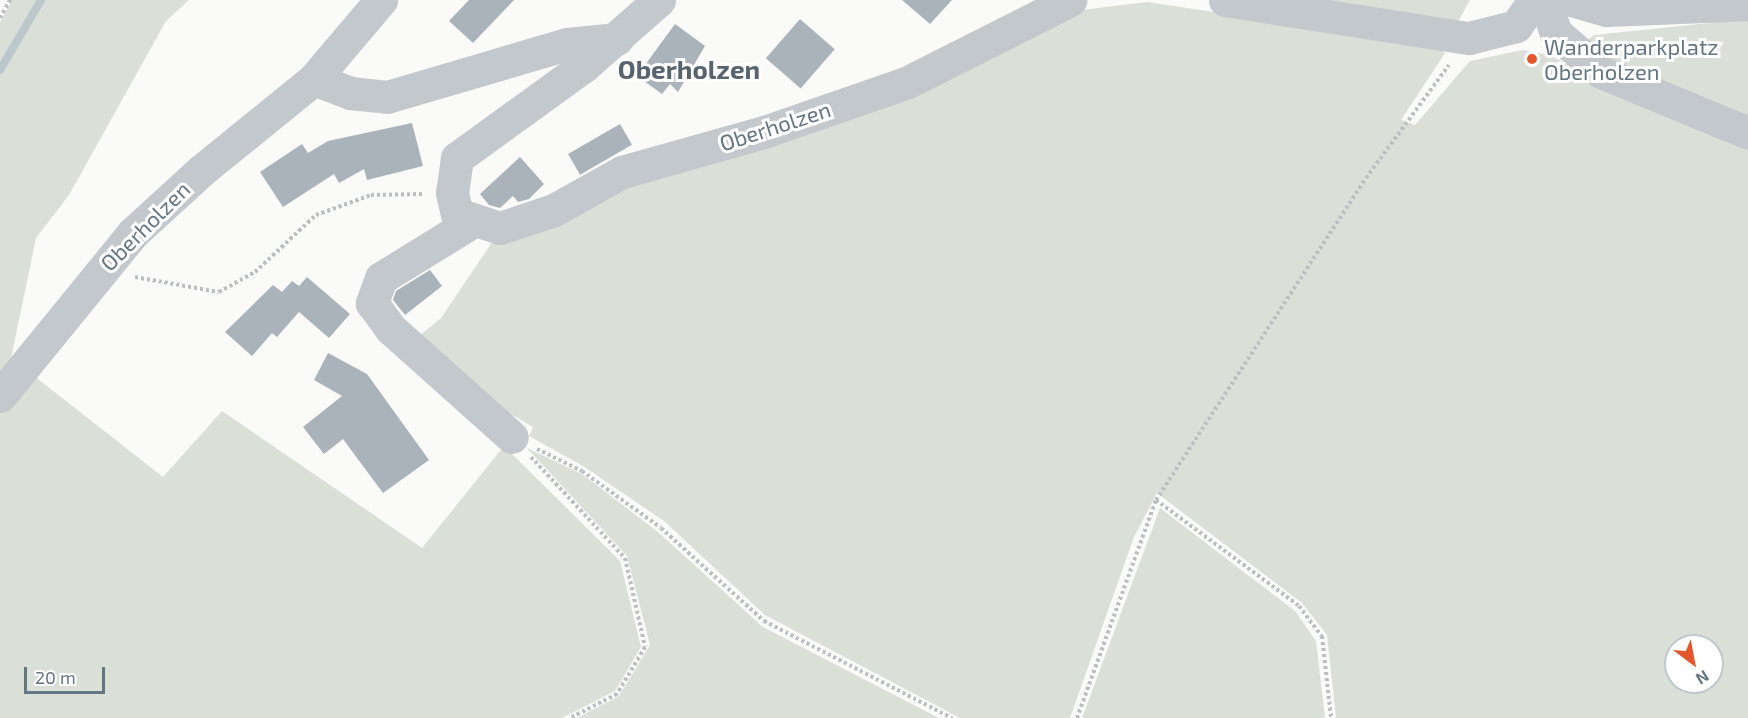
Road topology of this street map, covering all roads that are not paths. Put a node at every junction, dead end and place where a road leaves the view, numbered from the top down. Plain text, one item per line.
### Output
1 (381, 0) edge
2 (659, 0) edge
3 (1070, 0) edge
4 (1225, 0) edge
5 (1534, 0) edge
6 (1545, 0) edge
7 (1571, 0) edge
8 (1748, 4) edge
9 (617, 39) junction
10 (314, 79) junction
11 (1748, 133) edge
12 (475, 220) junction
13 (0, 396) edge
14 (512, 437) road end

1 - 10 street, Oberholzen
2 - 9 street
3 - 12 street, Oberholzen
4 - 5 street
6 - 11 street
7 - 8 street
9 - 10 street
9 - 12 street, Oberholzen
10 - 13 street, Oberholzen
12 - 14 street

